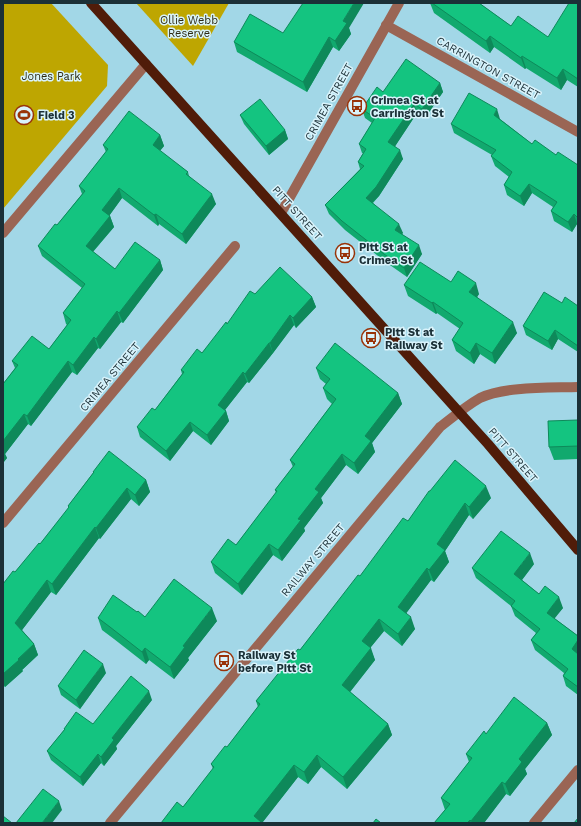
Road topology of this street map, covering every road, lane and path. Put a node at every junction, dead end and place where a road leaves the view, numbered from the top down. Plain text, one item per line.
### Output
1 (91, 3) edge
2 (399, 3) edge
3 (386, 24) junction
4 (146, 64) junction
5 (578, 132) edge
6 (281, 213) junction
7 (3, 233) edge
8 (235, 246) dead end
9 (578, 387) edge
10 (459, 412) junction
11 (3, 523) edge
12 (578, 550) edge
13 (578, 770) edge
14 (110, 823) edge
15 (534, 823) edge

1 - 4 main road, PITT STREET
2 - 3 street, CRIMEA STREET
3 - 5 street, CARRINGTON STREET
3 - 6 street, CRIMEA STREET
4 - 6 main road, PITT STREET
4 - 7 street
6 - 10 main road, PITT STREET
8 - 11 street, CRIMEA STREET
9 - 10 street, RAILWAY STREET
10 - 12 main road, PITT STREET
10 - 14 street, RAILWAY STREET
13 - 15 street

